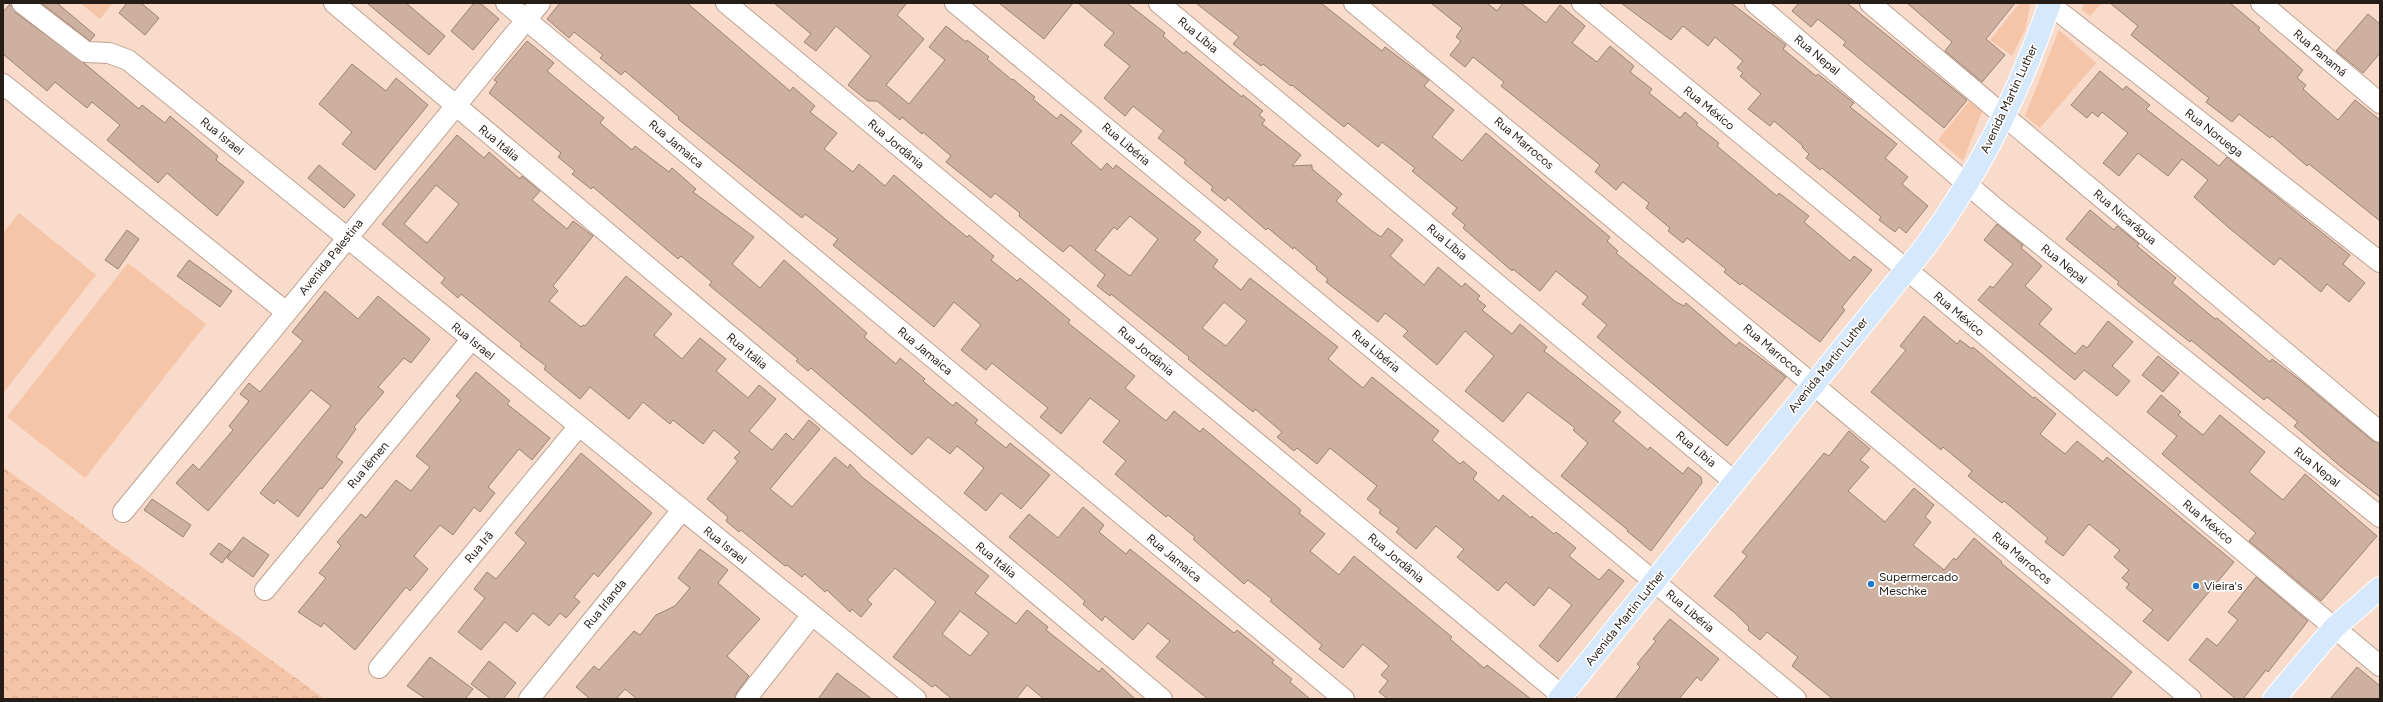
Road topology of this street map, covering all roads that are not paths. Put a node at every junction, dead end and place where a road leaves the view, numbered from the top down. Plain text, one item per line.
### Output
1 (22, 3) edge
2 (334, 3) edge
3 (506, 3) edge
4 (540, 3) edge
5 (726, 3) edge
6 (955, 3) edge
7 (1159, 3) edge
8 (1354, 3) edge
9 (1582, 3) edge
10 (1755, 3) edge
11 (1870, 3) edge
12 (2261, 3) edge
13 (2050, 4) edge
14 (526, 20) junction
15 (3, 84) edge
16 (2380, 102) edge
17 (455, 106) junction
18 (2004, 115) junction
19 (1968, 185) junction
20 (346, 238) junction
21 (2380, 262) edge
22 (1906, 270) junction
23 (286, 312) junction
24 (471, 340) junction
25 (1813, 383) junction
26 (579, 426) junction
27 (2380, 432) edge
28 (1735, 482) junction
29 (682, 510) junction
30 (124, 512) dead end
31 (2380, 517) edge
32 (1655, 582) junction
33 (2380, 588) edge
34 (265, 590) dead end
35 (812, 615) junction
36 (2334, 628) junction
37 (2380, 666) edge
38 (379, 668) dead end
39 (1563, 698) edge
40 (529, 699) edge
41 (746, 699) edge
42 (916, 699) edge
43 (1162, 699) edge
44 (1344, 699) edge
45 (1796, 699) edge
46 (2191, 699) edge
47 (2274, 699) edge

1 - 20 street, Rua Israel
2 - 17 street, Rua Itália
3 - 14 street, Rua Jamaica
4 - 14 street, Avenida Palestina
5 - 39 street, Rua Jordânia
6 - 32 street, Rua Libéria
7 - 28 street, Rua Líbia
8 - 25 street, Rua Marrocos
9 - 22 street, Rua México
10 - 19 street, Rua Nepal
11 - 18 street, Rua Nicarágua
12 - 16 street, Rua Panamá
13 - 18 main road, Avenida Martin Luther
13 - 21 street, Rua Noruega
14 - 17 street, Avenida Palestina
14 - 44 street, Rua Jamaica
15 - 23 street
17 - 20 street, Avenida Palestina
17 - 43 street, Rua Itália
18 - 19 main road, Avenida Martin Luther
18 - 27 street, Rua Nicarágua
19 - 22 main road, Avenida Martin Luther
19 - 31 street, Rua Nepal
20 - 23 street, Avenida Palestina
20 - 24 street, Rua Israel
22 - 25 main road, Avenida Martin Luther
22 - 36 street, Rua México
23 - 30 street, Avenida Palestina
24 - 26 street, Rua Israel
24 - 34 street, Rua Iêmen
25 - 28 main road, Avenida Martin Luther
25 - 46 street, Rua Marrocos
26 - 29 street, Rua Israel
26 - 38 street, Rua Irã
28 - 32 main road, Avenida Martin Luther
29 - 35 street, Rua Israel
29 - 40 street, Rua Irlanda
32 - 39 main road, Avenida Martin Luther
32 - 45 street, Rua Libéria
33 - 36 main road
35 - 41 street
35 - 42 street, Rua Israel
36 - 37 street, Rua México
36 - 47 main road

